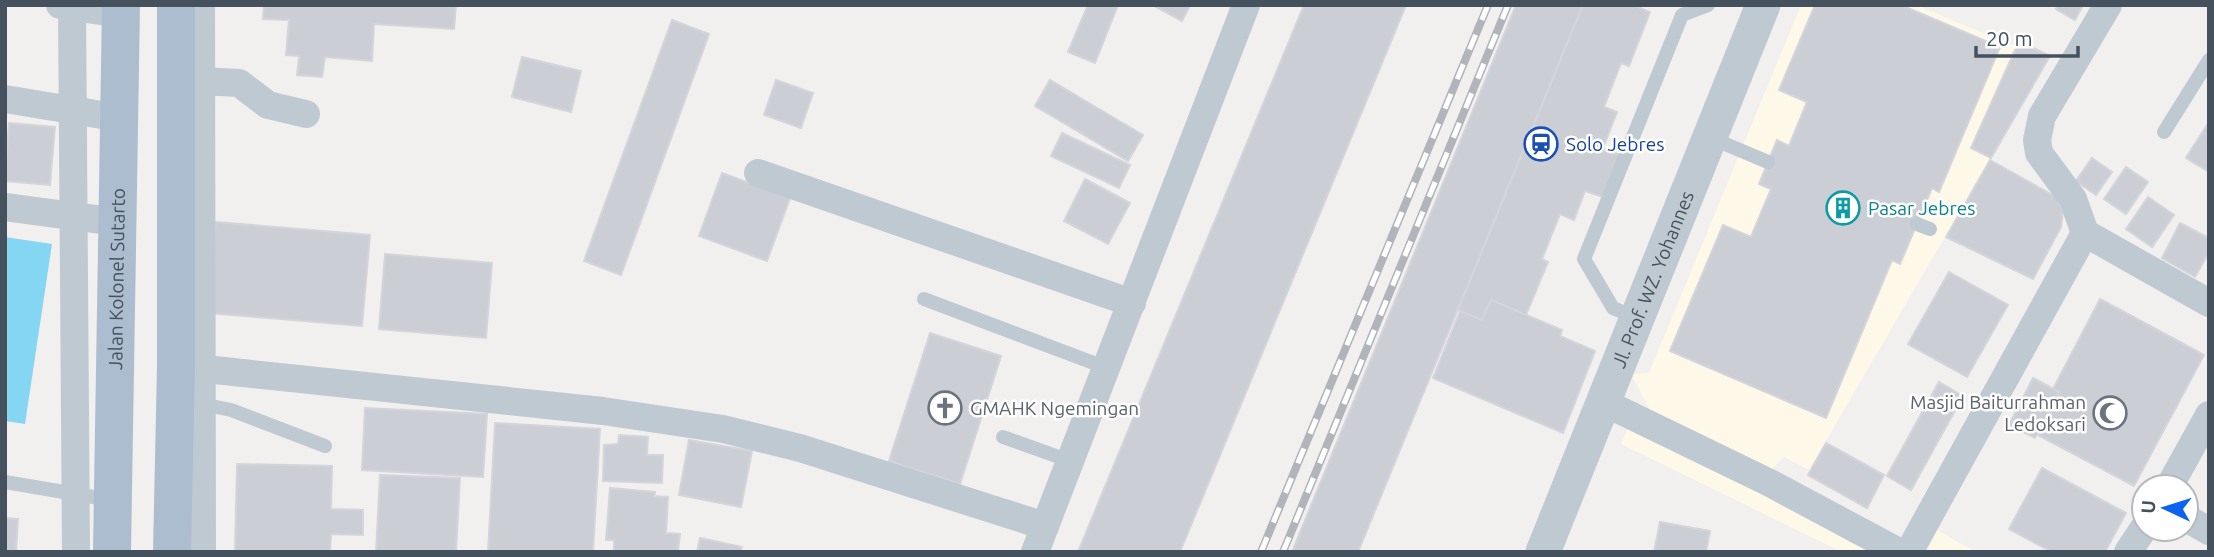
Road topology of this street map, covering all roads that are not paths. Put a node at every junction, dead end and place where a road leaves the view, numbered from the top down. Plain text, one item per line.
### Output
1 (176, 5) edge
2 (201, 5) edge
3 (1246, 5) edge
4 (1708, 5) edge
5 (2108, 5) edge
6 (68, 6) edge
7 (1758, 7) edge
8 (121, 10) edge
9 (2209, 60) edge
10 (200, 81) junction
11 (5, 99) edge
12 (71, 110) junction
13 (306, 114) dead end
14 (120, 118) junction
15 (2164, 132) dead end
16 (1711, 138) junction
17 (1768, 162) dead end
18 (758, 173) dead end
19 (188, 200) junction
20 (5, 207) edge
21 (72, 215) junction
22 (117, 222) junction
23 (2085, 233) junction
24 (924, 299) dead end
25 (1132, 303) junction
26 (2209, 303) edge
27 (1639, 319) junction
28 (1107, 368) junction
29 (189, 384) junction
30 (1605, 403) junction
31 (2209, 415) edge
32 (1003, 437) dead end
33 (325, 446) dead end
34 (1070, 461) junction
35 (2177, 473) edge
36 (5, 482) edge
37 (95, 497) junction
38 (1045, 526) junction
39 (76, 552) edge
40 (112, 552) edge
41 (172, 552) edge
42 (202, 552) edge
43 (1035, 552) edge
44 (1543, 552) edge
45 (1899, 552) edge
46 (1909, 552) edge

1 - 19 main road
2 - 10 street
3 - 25 street
4 - 27 lane
5 - 23 street
6 - 8 street
6 - 12 street
7 - 16 street, Jl. Prof. WZ. Yohannes
8 - 14 main road, Jalan Kolonel Sutarto
9 - 15 lane
10 - 13 street
10 - 19 street
11 - 12 street
12 - 14 street
12 - 21 street
14 - 22 main road, Jalan Kolonel Sutarto
16 - 17 lane
16 - 27 street, Jl. Prof. WZ. Yohannes
18 - 25 street
19 - 29 main road
20 - 21 street
21 - 22 street
21 - 37 street
22 - 37 main road, Jalan Kolonel Sutarto
23 - 26 street
23 - 46 street
24 - 28 lane
25 - 28 street
27 - 30 street, Jl. Prof. WZ. Yohannes
28 - 34 street
29 - 33 lane
29 - 38 street
29 - 41 main road
29 - 42 street
30 - 44 street, Jl. Prof. WZ. Yohannes
30 - 45 street
31 - 35 street
32 - 34 lane
34 - 38 street
36 - 37 lane
37 - 39 street
37 - 40 main road, Jalan Kolonel Sutarto
38 - 43 street

